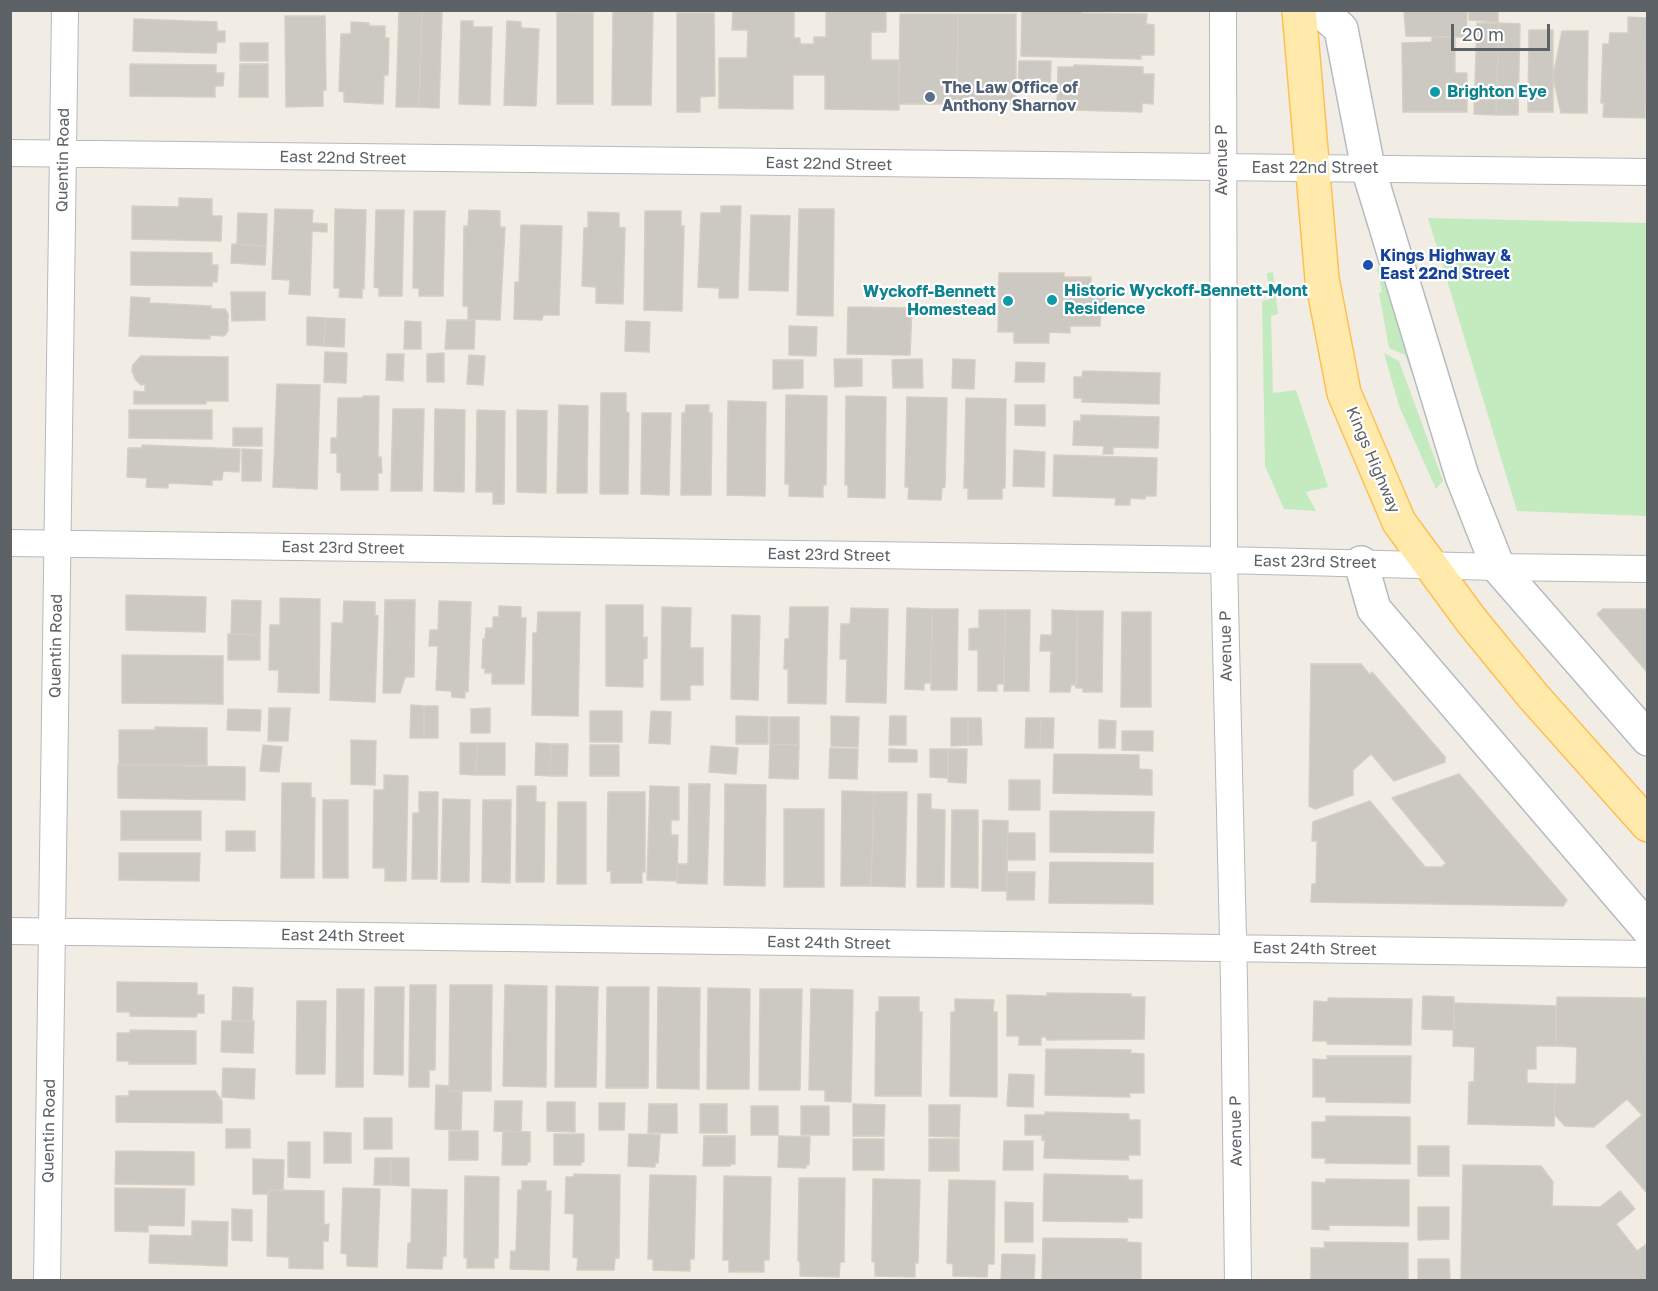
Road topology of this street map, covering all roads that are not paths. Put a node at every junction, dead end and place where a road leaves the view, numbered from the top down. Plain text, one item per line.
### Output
1 (65, 10) edge
2 (1223, 10) edge
3 (1299, 10) edge
4 (1320, 10) edge
5 (10, 153) edge
6 (63, 154) junction
7 (1312, 168) junction
8 (1368, 168) junction
9 (1222, 169) junction
10 (1647, 172) edge
11 (10, 543) edge
12 (58, 544) junction
13 (1224, 560) junction
14 (1361, 563) junction
15 (1432, 566) junction
16 (1498, 567) junction
17 (1647, 569) edge
18 (1647, 739) edge
19 (1647, 825) edge
20 (1647, 929) edge
21 (10, 931) edge
22 (52, 933) junction
23 (1233, 948) junction
24 (1647, 954) edge
25 (47, 1281) edge
26 (1238, 1281) edge

1 - 6 street, Quentin Road
2 - 9 street, Avenue P
3 - 7 main road, Kings Highway
4 - 8 street
5 - 6 street, East 22nd Street
6 - 9 street, East 22nd Street
6 - 12 street, Quentin Road
7 - 8 street, East 22nd Street
7 - 9 street, East 22nd Street
7 - 15 main road, Kings Highway
8 - 10 street, East 22nd Street
8 - 16 street
9 - 13 street, Avenue P
11 - 12 street, East 23rd Street
12 - 13 street, East 23rd Street
12 - 22 street, Quentin Road
13 - 14 street, East 23rd Street
13 - 23 street, Avenue P
14 - 15 street, East 23rd Street
14 - 20 street
15 - 16 street, East 23rd Street
15 - 19 main road, Kings Highway
16 - 17 street, East 23rd Street
16 - 18 street
21 - 22 street, East 24th Street
22 - 23 street, East 24th Street
22 - 25 street, Quentin Road
23 - 24 street, East 24th Street
23 - 26 street, Avenue P

